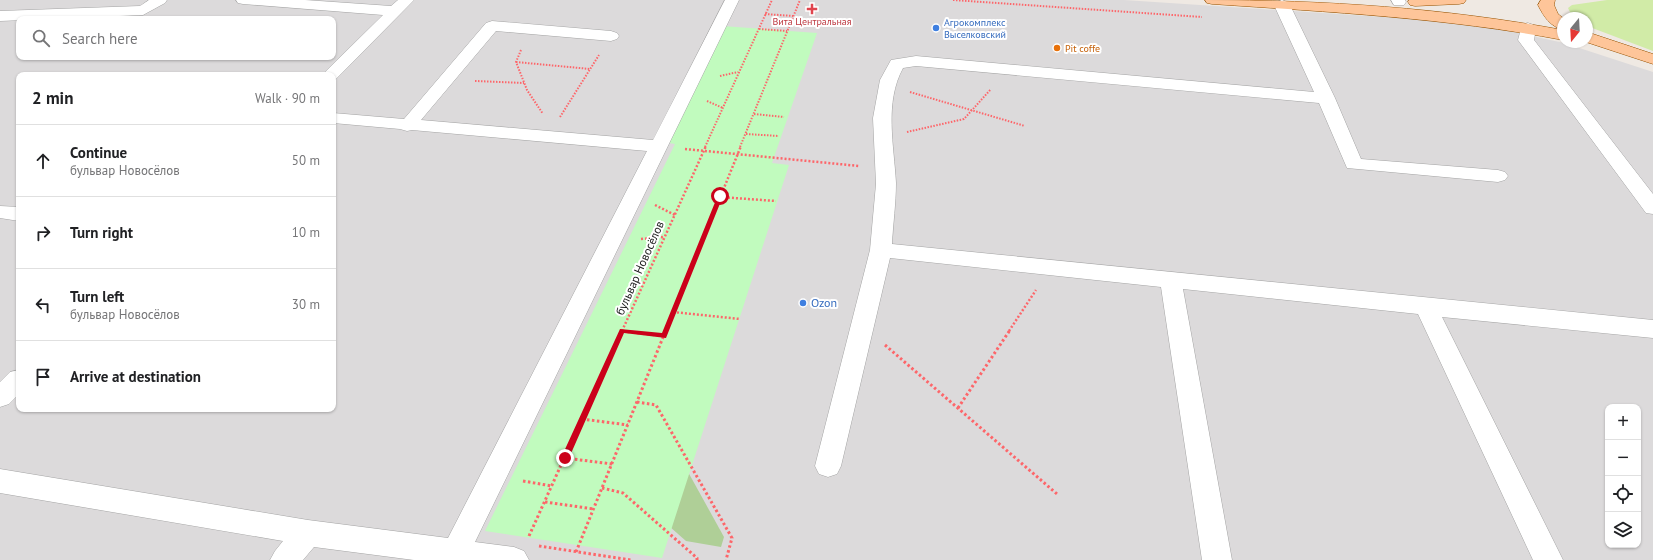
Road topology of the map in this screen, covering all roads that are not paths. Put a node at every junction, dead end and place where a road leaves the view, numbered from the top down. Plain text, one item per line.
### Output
1 (160, 0) edge
2 (242, 0) edge
3 (407, 0) edge
4 (732, 0) edge
5 (1212, 0) edge
6 (1348, 0) edge
7 (1459, 0) edge
8 (1548, 0) edge
9 (1398, 1) edge
10 (1282, 5) junction
11 (395, 11) junction
12 (0, 16) edge
13 (1557, 21) edge
14 (1528, 28) junction
15 (1557, 34) edge
16 (611, 36) road end
17 (1593, 41) edge
18 (1653, 59) edge
19 (333, 72) edge
20 (1326, 98) junction
21 (336, 118) edge
22 (407, 126) junction
23 (658, 146) junction
24 (1498, 176) dead end
25 (1653, 208) edge
26 (0, 212) edge
27 (16, 214) edge
28 (881, 250) junction
29 (1171, 281) junction
30 (1426, 307) junction
31 (1653, 329) edge
32 (16, 382) edge
33 (0, 397) edge
34 (828, 466) dead end
35 (0, 481) edge
36 (308, 532) junction
37 (525, 547) edge
38 (455, 553) junction
39 (285, 560) edge
40 (1217, 560) edge
41 (1548, 560) edge

1 - 12 lane
2 - 11 lane
3 - 11 lane
4 - 23 lane
5 - 10 main road
6 - 9 main road
7 - 9 main road
8 - 13 main road
10 - 14 main road
10 - 20 lane
11 - 19 lane
14 - 15 main road
14 - 25 lane
16 - 22 lane
17 - 18 main road
20 - 24 lane
20 - 28 lane
21 - 22 lane
22 - 23 lane
23 - 38 lane
26 - 27 lane
28 - 29 lane
28 - 34 lane
29 - 30 lane
29 - 40 lane
30 - 31 lane
30 - 41 lane
32 - 33 lane
35 - 36 lane
36 - 38 lane
36 - 39 lane
37 - 38 lane

